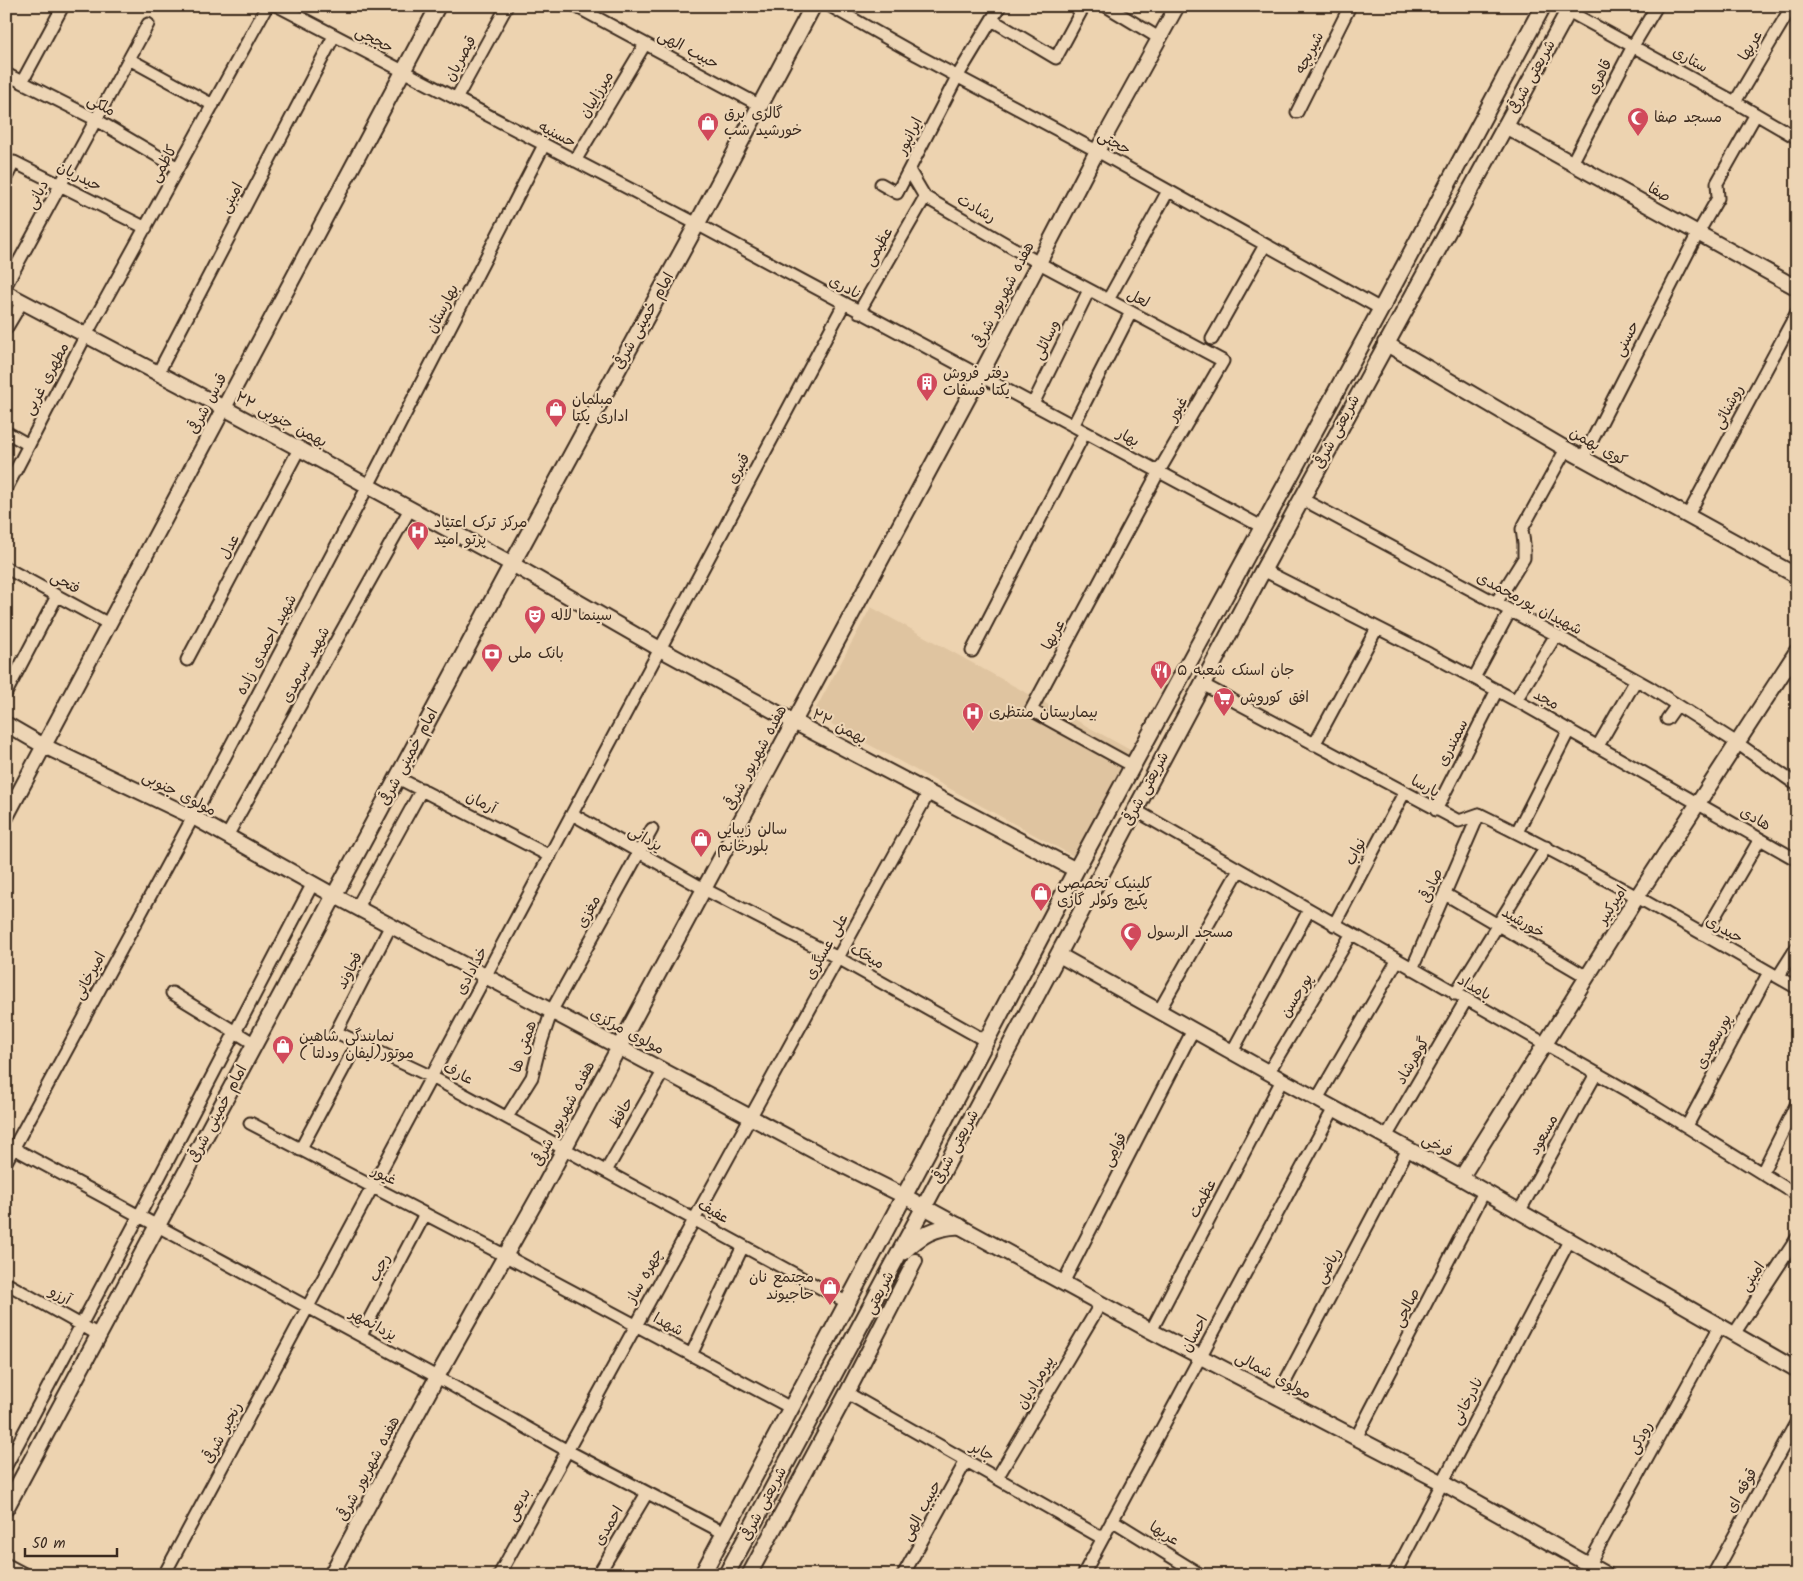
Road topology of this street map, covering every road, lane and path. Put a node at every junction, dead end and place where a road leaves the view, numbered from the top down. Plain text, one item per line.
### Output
1 (62, 6) edge
2 (267, 6) edge
3 (278, 6) edge
4 (438, 6) edge
5 (507, 6) edge
6 (575, 6) edge
7 (813, 6) edge
8 (830, 6) edge
9 (1000, 6) edge
10 (1084, 6) edge
11 (1106, 6) edge
12 (1177, 6) edge
13 (1350, 6) edge
14 (1543, 6) edge
15 (1657, 6) edge
16 (1792, 6) edge
17 (1570, 8) edge
18 (992, 20) junction
19 (148, 24) dead end
20 (334, 36) junction
21 (1160, 38) junction
22 (645, 44) junction
23 (1633, 46) junction
24 (128, 60) junction
25 (403, 73) junction
26 (6, 74) edge
27 (957, 77) junction
28 (22, 82) junction
29 (456, 99) junction
30 (1735, 102) junction
31 (213, 105) junction
32 (761, 106) junction
33 (1297, 112) dead end
34 (1756, 114) junction
35 (95, 119) junction
36 (1505, 126) junction
37 (1797, 138) edge
38 (544, 145) junction
39 (1097, 151) junction
40 (575, 161) junction
41 (1572, 163) junction
42 (178, 168) junction
43 (909, 170) junction
44 (6, 178) edge
45 (881, 184) dead end
46 (60, 185) junction
47 (1168, 191) junction
48 (925, 197) junction
49 (697, 224) junction
50 (146, 228) junction
51 (1698, 233) junction
52 (1265, 244) junction
53 (1039, 263) junction
54 (6, 285) edge
55 (1797, 288) edge
56 (1089, 290) junction
57 (6, 293) edge
58 (1108, 300) junction
59 (22, 302) junction
60 (844, 304) junction
61 (1381, 309) junction
62 (859, 312) junction
63 (1131, 312) junction
64 (1797, 312) edge
65 (6, 330) edge
66 (86, 336) junction
67 (1212, 339) dead end
68 (1385, 343) junction
69 (1224, 361) joint
70 (158, 373) junction
71 (980, 376) junction
72 (1033, 404) junction
73 (224, 408) junction
74 (1073, 426) junction
75 (6, 432) edge
76 (1085, 432) junction
77 (29, 445) junction
78 (299, 449) junction
79 (1566, 449) junction
80 (1583, 458) junction
81 (1159, 472) junction
82 (368, 486) junction
83 (6, 489) edge
84 (1302, 499) junction
85 (410, 509) junction
86 (1688, 515) junction
87 (1262, 527) junction
88 (512, 564) junction
89 (6, 568) edge
90 (1263, 570) junction
91 (1797, 576) edge
92 (57, 596) junction
93 (1496, 603) junction
94 (1510, 611) junction
95 (109, 624) junction
96 (1377, 628) junction
97 (1556, 634) junction
98 (660, 649) junction
99 (972, 650) dead end
100 (1797, 651) edge
101 (187, 660) dead end
102 (1474, 678) junction
103 (1636, 680) junction
104 (1202, 684) junction
105 (1497, 690) junction
106 (6, 693) edge
107 (1516, 700) junction
108 (1677, 705) junction
109 (1667, 719) dead end
110 (794, 722) junction
111 (6, 724) edge
112 (1568, 730) junction
113 (1737, 743) junction
114 (1314, 745) junction
115 (44, 746) junction
116 (1598, 746) junction
117 (1133, 766) junction
118 (398, 778) junction
119 (1797, 785) edge
120 (422, 789) junction
121 (929, 792) junction
122 (1404, 793) junction
123 (1698, 803) junction
124 (1135, 810) junction
125 (1436, 810) junction
126 (572, 814) junction
127 (1479, 814) junction
128 (6, 817) edge
129 (193, 817) junction
130 (652, 829) dead end
131 (1517, 832) junction
132 (227, 836) junction
133 (1760, 839) junction
134 (1546, 847) junction
135 (639, 852) junction
136 (550, 856) junction
137 (1796, 857) edge
138 (1076, 870) junction
139 (1239, 870) junction
140 (313, 884) junction
141 (704, 889) junction
142 (1445, 894) junction
143 (335, 896) junction
144 (1637, 897) junction
145 (356, 907) junction
146 (1309, 910) junction
147 (391, 925) junction
148 (1334, 925) junction
149 (1497, 925) junction
150 (1352, 935) junction
151 (1704, 935) junction
152 (1797, 947) edge
153 (1059, 955) junction
154 (838, 958) junction
155 (1397, 961) junction
156 (1412, 969) junction
157 (1773, 975) junction
158 (486, 976) junction
159 (1587, 977) junction
160 (1797, 988) edge
161 (172, 992) dead end
162 (1455, 994) junction
163 (1466, 1000) junction
164 (552, 1010) junction
165 (1158, 1011) junction
166 (1192, 1030) junction
167 (236, 1032) junction
168 (336, 1032) joint
169 (986, 1041) junction
170 (358, 1042) junction
171 (255, 1044) junction
172 (1545, 1045) junction
173 (619, 1046) junction
174 (1232, 1052) junction
175 (664, 1070) junction
176 (1268, 1073) junction
177 (1596, 1074) junction
178 (432, 1077) junction
179 (1282, 1080) junction
180 (1317, 1099) junction
181 (1797, 1103) edge
182 (953, 1105) junction
183 (1334, 1108) junction
184 (507, 1117) junction
185 (751, 1117) junction
186 (972, 1117) junction
187 (250, 1123) dead end
188 (1687, 1126) junction
189 (1386, 1137) junction
190 (10, 1146) edge
191 (564, 1148) junction
192 (1408, 1149) junction
193 (300, 1150) junction
194 (6, 1162) edge
195 (606, 1171) junction
196 (1762, 1173) junction
197 (1461, 1178) junction
198 (372, 1187) junction
199 (1484, 1192) junction
200 (1797, 1195) edge
201 (904, 1196) junction
202 (924, 1207) junction
203 (1519, 1212) junction
204 (425, 1214) junction
205 (140, 1216) junction
206 (694, 1219) junction
207 (158, 1226) junction
208 (959, 1226) junction
209 (1797, 1238) edge
210 (1569, 1241) junction
211 (743, 1246) junction
212 (504, 1255) junction
213 (897, 1258) junction
214 (915, 1261) dead end
215 (866, 1269) junction
216 (886, 1279) junction
217 (1063, 1283) junction
218 (6, 1284) edge
219 (848, 1303) junction
220 (1101, 1303) junction
221 (308, 1306) junction
222 (82, 1325) junction
223 (636, 1325) junction
224 (1720, 1326) junction
225 (1151, 1331) junction
226 (856, 1332) junction
227 (1734, 1334) junction
228 (99, 1335) junction
229 (361, 1335) junction
230 (874, 1341) junction
231 (692, 1355) junction
232 (1200, 1356) junction
233 (1797, 1370) edge
234 (437, 1377) junction
235 (847, 1393) junction
236 (1277, 1397) junction
237 (791, 1408) junction
238 (1797, 1421) edge
239 (1356, 1438) junction
240 (566, 1450) junction
241 (966, 1461) junction
242 (6, 1466) edge
243 (997, 1478) junction
244 (1442, 1483) junction
245 (647, 1493) junction
246 (6, 1508) edge
247 (1112, 1520) junction
248 (724, 1533) junction
249 (1102, 1538) junction
250 (6, 1566) edge
251 (1586, 1570) edge
252 (23, 1575) edge
253 (164, 1575) edge
254 (331, 1575) edge
255 (499, 1575) edge
256 (598, 1575) edge
257 (702, 1575) edge
258 (726, 1575) edge
259 (749, 1575) edge
260 (903, 1575) edge
261 (1082, 1575) edge
262 (1201, 1575) edge
263 (1394, 1575) edge
264 (1607, 1575) edge
265 (1713, 1575) edge

1 - 28 street
2 - 31 street, کاظمی
3 - 20 street, حججی
4 - 25 street, قدس شرقی
5 - 29 street, قیصریان
6 - 22 street, حبیب الهی
7 - 32 main road, امام خمینی شرقی
8 - 27 street, حجتی
9 - 18 street, ایرانپور
10 - 18 street
11 - 21 street
12 - 21 street, هفده شهریور شرقی
13 - 33 street, شیربچه
14 - 61 main road, شریعتی شرقی
15 - 23 street, قاهری
16 - 30 street, عربها
17 - 23 street, ستاری
17 - 36 main road, شریعتی شرقی
18 - 27 street, ایرانپور
19 - 24 street, دیانی
20 - 25 street, حججی
20 - 70 street, امینی
21 - 39 street, هفده شهریور شرقی
22 - 32 street, حبیب الهی
22 - 40 street, میرزاییان
23 - 30 street, ستاری
23 - 41 street, قاهری
24 - 31 street
24 - 35 street, دیانی
25 - 29 street, حسنیه
25 - 73 street, قدس شرقی
26 - 28 street, ملکی
27 - 39 street, حجتی
27 - 43 street, ایرانپور
28 - 35 street, ملکی
29 - 38 street, حسنیه
30 - 34 street, ستاری
31 - 42 street, کاظمی
32 - 49 main road, امام خمینی شرقی
34 - 37 street, ستاری
34 - 51 street, حسنی
35 - 42 street, ملکی
35 - 46 street, دیانی
36 - 41 street, صفا
36 - 68 main road, شریعتی شرقی
38 - 40 street, حسنیه
38 - 82 street, بهارستان
39 - 47 street, حجتی
39 - 53 street, هفده شهریور شرقی
40 - 49 street, حسنیه
41 - 51 street, صفا
42 - 50 street, کاظمی
43 - 45 street, ایرانپور
43 - 48 street, رشادت
44 - 46 street, حیدریان
46 - 50 street, حیدریان
46 - 54 street, دیانی
47 - 52 street, حجتی
47 - 58 street
48 - 53 street, رشادت
48 - 62 street, عظیمی
49 - 60 street, نادری
49 - 88 main road, امام خمینی شرقی
50 - 66 street, کاظمی
51 - 55 street, صفا
51 - 80 street, حسنی
52 - 61 street, حجتی
52 - 67 street
53 - 56 street, لعل
53 - 71 street, هفده شهریور شرقی
56 - 58 street, لعل
56 - 72 street, وسائلی
57 - 59 street, ۲۲ بهمن جنوبی
58 - 63 street, لعل
59 - 65 street
59 - 66 street, ۲۲ بهمن جنوبی
60 - 62 street, نادری
60 - 98 street, قنبری
61 - 87 main road, شریعتی شرقی
62 - 71 street, نادری
63 - 69 street, لعل
63 - 74 street
64 - 86 street, روشنائی
66 - 70 street, ۲۲ بهمن جنوبی
66 - 77 street, مطهری غربی
68 - 79 street, کوی بهمن
68 - 84 main road, شریعتی شرقی
69 - 81 street, غیور
70 - 73 street, ۲۲ بهمن جنوبی
71 - 72 street, بهار
71 - 110 street, هفده شهریور شرقی
72 - 74 street, بهار
73 - 78 street, ۲۲ بهمن جنوبی
73 - 95 street, قدس شرقی
74 - 76 street, بهار
75 - 77 street
76 - 81 street, بهار
76 - 99 street
77 - 83 street, مطهری غربی
78 - 82 street, ۲۲ بهمن جنوبی
78 - 101 street, عدل
79 - 80 street, کوی بهمن
79 - 93 street
80 - 86 street, کوی بهمن
81 - 87 street, بهار
81 - 117 street, عربها
82 - 85 street, ۲۲ بهمن جنوبی
82 - 129 street, شهید احمدی زاده
84 - 90 main road, شریعتی شرقی
84 - 93 street, شهیدان پورمحمدی
85 - 88 street, ۲۲ بهمن جنوبی
85 - 132 street, شهید سرمدی
86 - 91 street, کوی بهمن
87 - 117 main road, شریعتی شرقی
88 - 98 street, ۲۲ بهمن
88 - 118 main road, امام خمینی شرقی
89 - 92 street, فتحی
90 - 96 street, مجد
90 - 104 main road, شریعتی شرقی
92 - 95 street, فتحی
92 - 106 street
93 - 94 street, شهیدان پورمحمدی
94 - 97 street, شهیدان پورمحمدی
94 - 102 street
95 - 115 street, قدس شرقی
96 - 102 street, مجد
96 - 114 street
97 - 103 street, شهیدان پورمحمدی
97 - 107 street
98 - 110 street, ۲۲ بهمن
98 - 126 street, خدادادی
100 - 113 street, امیرکبیر
102 - 105 street, مجد
103 - 108 street, شهیدان پورمحمدی
103 - 116 street
104 - 114 street, پارسا
104 - 124 main road, شریعتی شرقی
105 - 107 street, مجد
105 - 125 street, سمندری
107 - 112 street, مجد
108 - 109 street
108 - 113 street, شهیدان پورمحمدی
110 - 121 street, ۲۲ بهمن
110 - 141 street, هفده شهریور شرقی
111 - 115 street, مولوی جنوبی
112 - 116 street, مجد
112 - 131 street
113 - 119 street
113 - 123 street, امیرکبیر
114 - 122 street, پارسا
115 - 128 street, قدس شرقی
115 - 129 street, مولوی جنوبی
116 - 123 street, مجد
117 - 138 main road, شریعتی شرقی
118 - 120 street, آرمان
118 - 143 main road, امام خمینی شرقی
120 - 136 street, آرمان
120 - 145 street
121 - 138 street, ۲۲ بهمن
121 - 154 street, علی عسگری
122 - 125 street, پارسا
122 - 148 street, نواب
123 - 133 street, هادی
123 - 144 street, امیرکبیر
124 - 139 street, بامداد
124 - 153 main road, شریعتی شرقی
125 - 127 street, پارسا
126 - 135 street, یزدانی
126 - 136 street, خدادادی
127 - 131 street
127 - 142 street, صادقی
129 - 132 street, مولوی جنوبی
129 - 190 street, امیرخانی
130 - 135 street, مغزی
131 - 134 street
132 - 140 street, مولوی جنوبی
133 - 137 street, هادی
133 - 151 street
134 - 144 street
134 - 149 street
135 - 141 street, یزدانی
135 - 164 street, مغزی
136 - 158 street, خدادادی
138 - 169 main road, شریعتی شرقی
139 - 146 street, بامداد
139 - 165 street
140 - 143 street, مولوی جنوبی
140 - 167 street
141 - 154 street, میخک
141 - 173 street, هفده شهریور شرقی
142 - 149 street, خورشید
142 - 156 street, صادقی
143 - 145 street, مولوی مرکزی
143 - 171 main road, امام خمینی شرقی
144 - 151 street, حیدری
144 - 159 street, امیرکبیر
145 - 147 street, مولوی مرکزی
146 - 148 street, بامداد
146 - 174 street
147 - 158 street, مولوی مرکزی
147 - 168 street, فجاوند
148 - 150 street, بامداد
149 - 159 street, خورشید
149 - 162 street
150 - 155 street, بامداد
150 - 176 street, پورحسن
151 - 157 street, حیدری
152 - 157 street, پورسعیدی
153 - 165 street, فرخی
153 - 186 main road, شریعتی شرقی
154 - 169 street, میخک
154 - 185 street, علی عسگری
155 - 156 street, بامداد
155 - 180 street
156 - 162 street, بامداد
157 - 160 street, حیدری
157 - 188 street, پورسعیدی
158 - 164 street, مولوی مرکزی
158 - 178 street, خدادادی
159 - 172 street, امیرکبیر
161 - 167 street
162 - 163 street, بامداد
163 - 172 street, بامداد
163 - 189 street, گوهرشاد
164 - 173 street, مولوی مرکزی
164 - 184 street, همتی ها
165 - 166 street, فرخی
166 - 174 street, فرخی
166 - 217 street, قوامی
167 - 171 street
167 - 205 street
168 - 170 street, عارف
169 - 182 main road, شریعتی شرقی
170 - 178 street, عارف
170 - 193 street
171 - 207 main road, امام خمینی شرقی
172 - 177 street, بامداد
172 - 197 street, امیرکبیر
173 - 175 street, مولوی مرکزی
173 - 191 street, هفده شهریور شرقی
174 - 176 street, فرخی
175 - 185 street, مولوی مرکزی
175 - 195 street, حافظ
176 - 179 street, فرخی
177 - 188 street, بامداد
177 - 203 street, مسعود
178 - 184 street, عارف
178 - 198 street, خدادادی
179 - 180 street, فرخی
179 - 225 street, عظمت
180 - 183 street, فرخی
181 - 196 street
182 - 186 main road
182 - 201 main road, شریعتی شرقی
183 - 189 street, فرخی
183 - 232 street, احسان
184 - 191 street, عارف
185 - 201 street, مولوی مرکزی
185 - 206 street, چهره ساز
186 - 202 main road, شریعتی شرقی
187 - 193 street, غیور
188 - 196 street, بامداد
189 - 192 street, فرخی
190 - 194 street, امیرخانی
190 - 205 street, یزدانمهر
191 - 195 street, عفیف
191 - 212 street, هفده شهریور شرقی
192 - 197 street, فرخی
192 - 236 street, ریاضی
193 - 198 street, غیور
195 - 206 street, عفیف
196 - 200 street, بامداد
197 - 199 street, فرخی
198 - 204 street, غیور
198 - 221 street, خدادادی
199 - 203 street, فرخی
199 - 239 street, صالحی
201 - 202 street, مولوی مرکزی
201 - 215 main road, شریعتی شرقی
202 - 208 street, مولوی شمالی
202 - 213 main road, شریعتی شرقی
203 - 210 street, فرخی
204 - 212 street, غیور
204 - 229 street, رجب
205 - 207 street, یزدانمهر
205 - 222 street
206 - 211 street, عفیف
206 - 223 street, چهره ساز
207 - 221 street, یزدانمهر
207 - 228 main road, امام خمینی شرقی
208 - 213 main road
208 - 217 street, مولوی شمالی
209 - 227 street, امینی
210 - 224 street, فرخی
210 - 244 street, نادرخانی
211 - 219 street, عفیف
211 - 231 street
212 - 223 street, شهدا
212 - 234 street, هفده شهریور شرقی
213 - 216 main road, شریعتی شرقی
214 - 230 street, شریعتی
215 - 216 main road
215 - 219 main road, شریعتی شرقی
216 - 226 main road, شریعتی شرقی
217 - 220 street, مولوی شمالی
218 - 222 street, آرزو
219 - 237 main road, شریعتی شرقی
220 - 225 street, مولوی شمالی
220 - 243 street, پیرمرادیان
221 - 229 street, یزدانمهر
221 - 253 street, رنجبر شرقی
222 - 228 street, آرزو
222 - 242 street
223 - 231 street, شهدا
223 - 240 street, چهره ساز
224 - 227 street, فرخی
224 - 251 street, رودکی
225 - 232 street, مولوی شمالی
226 - 230 street
226 - 258 main road, شریعتی شرقی
227 - 233 street, فرخی
228 - 246 main road, امام خمینی شرقی
229 - 234 street, یزدانمهر
230 - 235 street, شریعتی شرقی
231 - 237 street, شهدا
232 - 236 street, مولوی شمالی
232 - 247 street, احسان
234 - 240 street, یزدانمهر
234 - 254 street, هفده شهریور شرقی
235 - 241 street, جابر
235 - 259 street, شریعتی شرقی
236 - 239 street, مولوی شمالی
237 - 248 main road, شریعتی شرقی
238 - 265 street, قوقه ای
239 - 244 street, مولوی شمالی
240 - 245 street, یزدانمهر
240 - 255 street, بدیعی
241 - 243 street, جابر
241 - 260 street, حبیب الهی
243 - 249 street, جابر
244 - 251 street, مولوی شمالی
244 - 263 street, نادرخانی
245 - 248 street, یزدانمهر
245 - 256 street, احمدی
247 - 249 street, احسان
247 - 262 street, عربها
248 - 257 main road, شریعتی شرقی
249 - 261 street, احسان
250 - 252 street
251 - 264 street, مولوی شمالی

